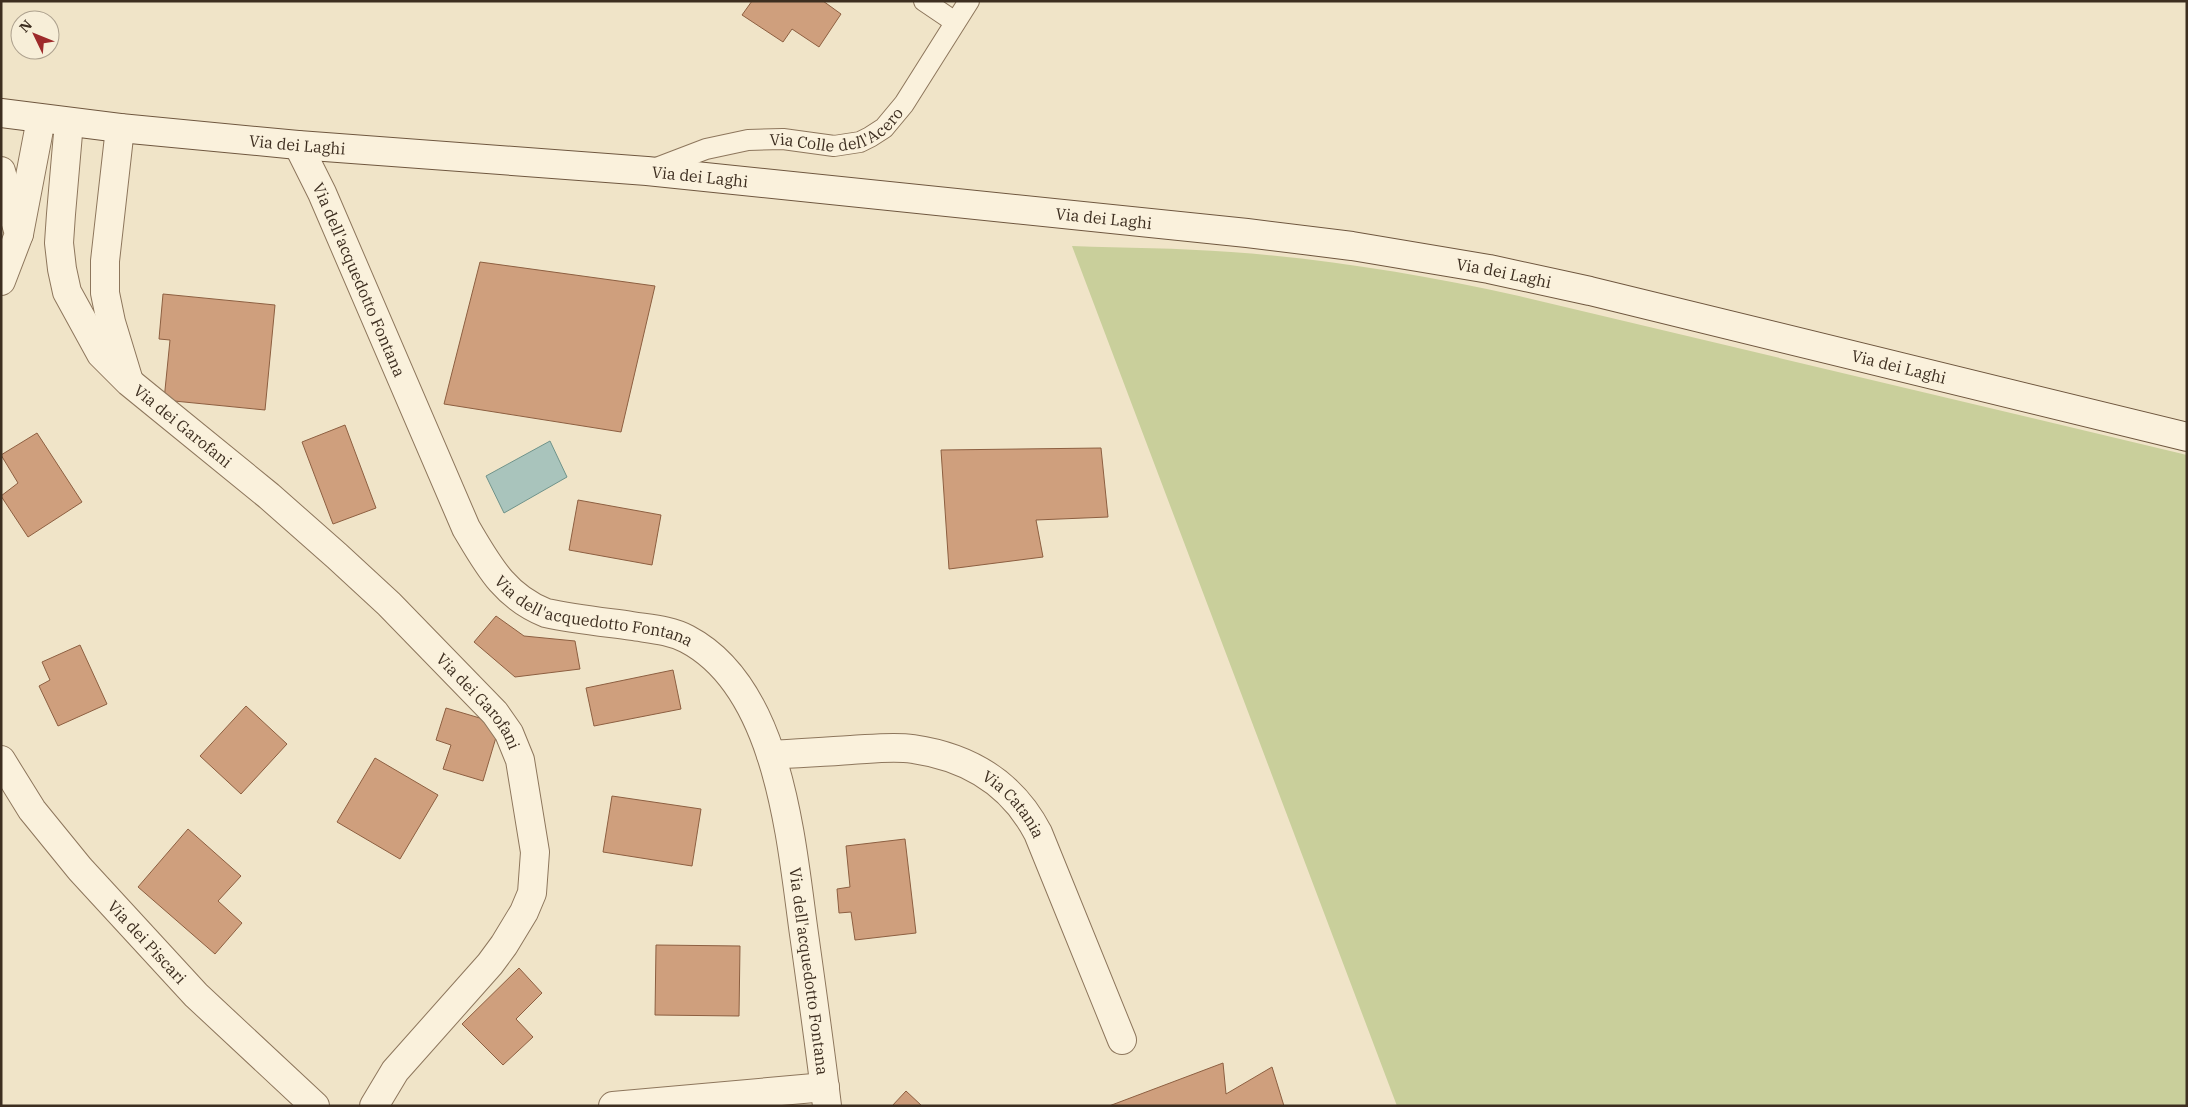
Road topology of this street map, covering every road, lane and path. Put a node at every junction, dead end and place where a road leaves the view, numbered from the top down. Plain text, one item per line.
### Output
1 (924, 1) edge
2 (969, 1) edge
3 (955, 22) junction
4 (1, 113) edge
5 (41, 119) junction
6 (69, 122) junction
7 (120, 128) junction
8 (298, 145) junction
9 (1, 171) edge
10 (647, 171) junction
11 (19, 234) junction
12 (1, 282) edge
13 (129, 382) junction
14 (2187, 437) edge
15 (771, 755) junction
16 (1, 760) edge
17 (1122, 1040) dead end
18 (826, 1097) edge
19 (619, 1105) edge
20 (315, 1106) edge
21 (374, 1106) edge

1 - 3 lane
2 - 3 lane, Via Colle dell'Acero
3 - 10 lane, Via Colle dell'Acero
4 - 5 street, Via dei Laghi
5 - 6 street, Via dei Laghi
5 - 11 street
6 - 7 street, Via dei Laghi
6 - 13 street, Via dei Garofani
7 - 8 street, Via dei Laghi
7 - 13 street, Via dei Garofani
8 - 10 street, Via dei Laghi
8 - 15 street, Via dell'acquedotto Fontana
9 - 11 street
10 - 14 street, Via dei Laghi
11 - 12 street
13 - 21 street, Via dei Garofani
15 - 17 street, Via Catania
15 - 18 street, Via dell'acquedotto Fontana
16 - 20 street, Via dei Piscari
18 - 19 street

